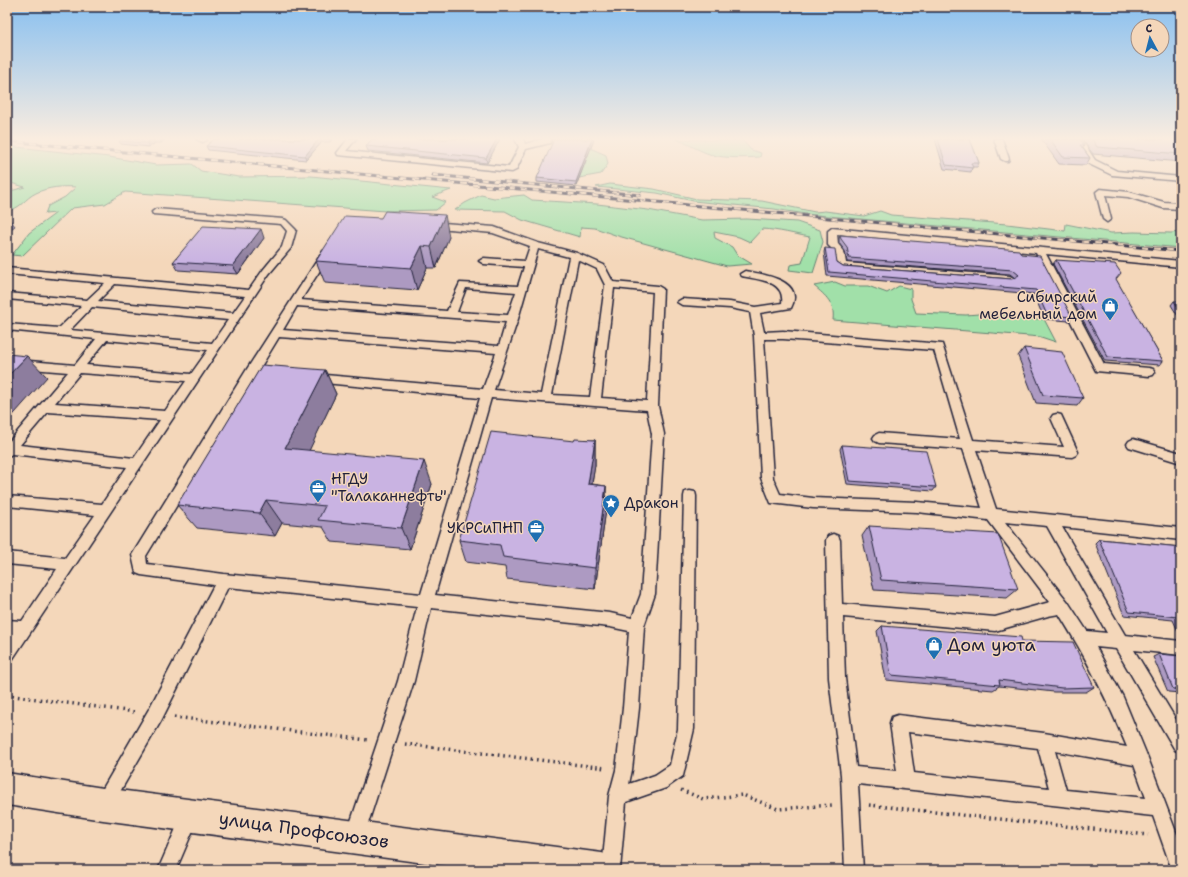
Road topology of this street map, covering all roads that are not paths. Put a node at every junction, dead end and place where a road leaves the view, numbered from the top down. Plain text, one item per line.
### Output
1 (1181, 206) edge
2 (156, 212) dead end
3 (1107, 219) dead end
4 (417, 224) edge
5 (331, 245) edge
6 (535, 245) junction
7 (1040, 250) junction
8 (574, 255) junction
9 (484, 261) dead end
10 (528, 264) junction
11 (1181, 264) edge
12 (7, 271) edge
13 (745, 274) dead end
14 (1010, 279) edge
15 (113, 280) junction
16 (610, 285) junction
17 (521, 289) junction
18 (252, 293) junction
19 (7, 296) edge
20 (682, 302) dead end
21 (90, 303) junction
22 (294, 303) junction
23 (755, 310) junction
24 (450, 315) junction
25 (236, 317) junction
26 (512, 320) junction
27 (7, 327) edge
28 (62, 332) junction
29 (276, 333) junction
30 (105, 336) junction
31 (759, 336) junction
32 (215, 347) junction
33 (503, 350) junction
34 (7, 363) edge
35 (77, 369) junction
36 (251, 372) junction
37 (1149, 372) dead end
38 (267, 373) edge
39 (306, 377) edge
40 (194, 378) junction
41 (487, 394) junction
42 (546, 398) junction
43 (595, 401) junction
44 (652, 406) junction
45 (45, 407) junction
46 (168, 416) junction
47 (1057, 418) dead end
48 (879, 438) dead end
49 (968, 444) junction
50 (1133, 444) dead end
51 (8, 451) edge
52 (1181, 458) edge
53 (137, 463) junction
54 (690, 496) dead end
55 (7, 501) edge
56 (105, 510) junction
57 (991, 514) junction
58 (1051, 521) junction
59 (1181, 534) edge
60 (833, 540) dead end
61 (7, 558) edge
62 (68, 564) junction
63 (224, 580) junction
64 (426, 600) junction
65 (1063, 607) junction
66 (835, 610) junction
67 (7, 626) edge
68 (637, 626) junction
69 (25, 628) junction
70 (1083, 638) junction
71 (1120, 641) junction
72 (1181, 648) edge
73 (7, 655) edge
74 (1044, 741) junction
75 (1181, 744) edge
76 (1140, 758) junction
77 (849, 775) junction
78 (907, 781) junction
79 (7, 789) edge
80 (618, 796) junction
81 (1060, 797) junction
82 (103, 804) junction
83 (1158, 808) junction
84 (190, 815) junction
85 (354, 837) junction
86 (563, 867) edge
87 (1181, 869) edge
88 (167, 870) edge
89 (602, 870) edge
90 (611, 870) edge
91 (854, 870) edge

1 - 3 lane
2 - 18 lane
4 - 6 lane
5 - 22 lane
6 - 8 lane
6 - 10 lane
7 - 11 lane
7 - 14 lane
7 - 37 lane
8 - 16 lane
8 - 42 lane
9 - 10 lane
10 - 17 lane
12 - 15 lane
13 - 23 lane
15 - 18 lane
15 - 21 lane
16 - 43 lane
16 - 44 lane
17 - 24 lane
17 - 26 lane
18 - 25 lane
19 - 21 lane
20 - 23 lane
21 - 25 lane
21 - 28 lane
22 - 24 lane
22 - 29 lane
23 - 31 lane
24 - 26 lane
25 - 32 lane
26 - 33 lane
27 - 28 lane
28 - 30 lane
29 - 33 lane
29 - 36 lane
30 - 32 lane
30 - 35 lane
31 - 49 lane
31 - 57 lane
32 - 40 lane
33 - 41 lane
34 - 35 lane
35 - 40 lane
35 - 45 lane
36 - 38 lane
36 - 63 lane
39 - 41 lane
40 - 46 lane
41 - 42 lane
41 - 64 lane
42 - 43 lane
43 - 44 lane
44 - 68 lane
45 - 46 lane
45 - 51 lane
46 - 53 lane
47 - 49 lane
48 - 49 lane
49 - 57 lane
50 - 52 lane
51 - 53 lane
53 - 56 lane
54 - 80 lane
55 - 56 lane
56 - 62 lane
57 - 58 lane
57 - 65 lane
58 - 59 lane
58 - 71 lane
60 - 66 lane
61 - 62 lane
62 - 69 lane
63 - 64 lane
63 - 82 lane
64 - 68 lane
64 - 85 lane
65 - 66 lane
65 - 70 lane
66 - 77 lane
67 - 69 lane
68 - 80 lane
69 - 73 lane
70 - 71 lane
70 - 76 lane
71 - 72 lane
71 - 75 lane
74 - 76 lane
74 - 78 lane
74 - 81 lane
76 - 83 lane
77 - 78 lane
77 - 91 lane
78 - 81 lane
79 - 82 main road, улица Профсоюзов
80 - 90 lane
81 - 83 lane
82 - 84 main road, улица Профсоюзов
83 - 87 lane
84 - 85 main road, улица Профсоюзов
84 - 88 lane
85 - 86 main road, улица Профсоюзов
86 - 89 main road, улица Профсоюзов

